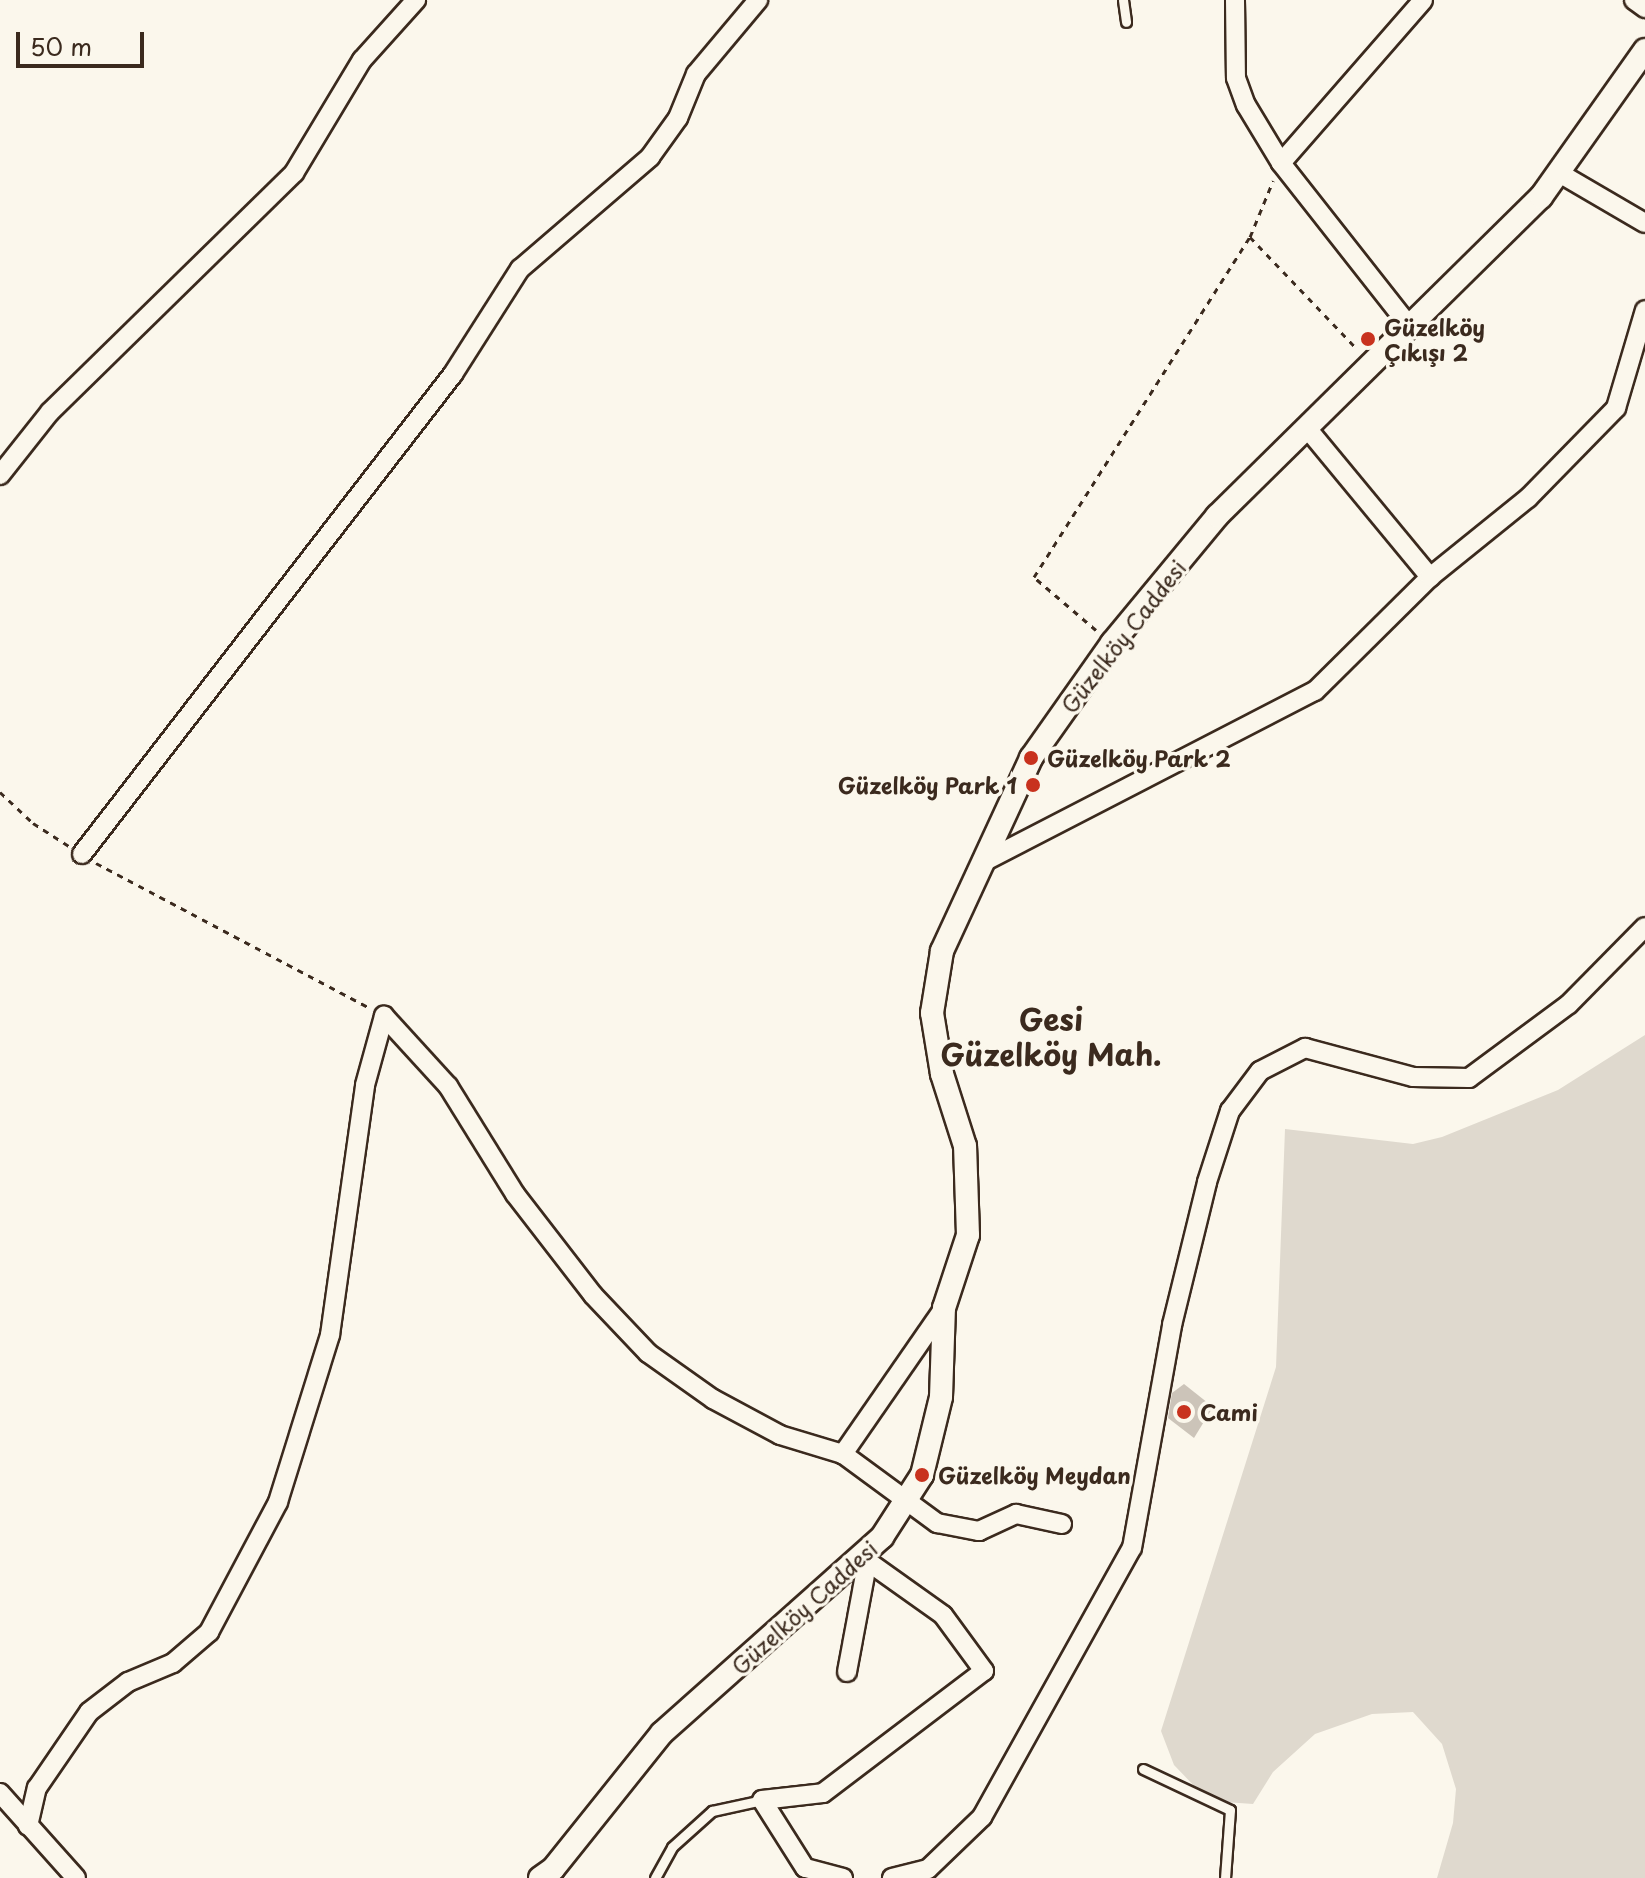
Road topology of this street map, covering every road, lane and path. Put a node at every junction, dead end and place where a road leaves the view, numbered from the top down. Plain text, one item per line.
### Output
1 (416, 0) edge
2 (758, 0) edge
3 (1123, 0) edge
4 (1235, 0) edge
5 (1423, 0) edge
6 (1634, 0) edge
7 (1645, 8) edge
8 (1126, 22) dead end
9 (1645, 50) edge
10 (1281, 163) junction
11 (1561, 174) junction
12 (1645, 223) edge
13 (1250, 237) junction
14 (1645, 310) edge
15 (1410, 327) junction
16 (1371, 364) junction
17 (1306, 427) junction
18 (0, 475) edge
19 (1430, 577) junction
20 (1112, 643) junction
21 (0, 792) edge
22 (82, 854) junction
23 (985, 861) junction
24 (1645, 927) edge
25 (384, 1016) junction
26 (944, 1308) junction
27 (843, 1454) junction
28 (904, 1504) junction
29 (1062, 1524) dead end
30 (863, 1560) junction
31 (847, 1672) dead end
32 (1143, 1769) dead end
33 (0, 1793) edge
34 (762, 1800) junction
35 (28, 1826) junction
36 (929, 1874) edge
37 (76, 1878) edge
38 (540, 1878) edge
39 (655, 1878) edge
40 (843, 1878) edge
41 (892, 1878) edge
42 (1225, 1878) edge

1 - 18 street
2 - 22 street
3 - 8 lane
4 - 10 street
5 - 10 street
6 - 7 street
9 - 11 street, Güzelköy Caddesi
10 - 13 path
10 - 15 street
11 - 12 street
11 - 15 street, Güzelköy Caddesi
13 - 16 path
13 - 20 path
14 - 19 street
15 - 16 street, Güzelköy Caddesi
16 - 17 street, Güzelköy Caddesi
17 - 19 street
17 - 20 street, Güzelköy Caddesi
19 - 23 street
20 - 23 street, Güzelköy Caddesi
21 - 22 path
22 - 25 path
23 - 26 street, Güzelköy Caddesi
24 - 36 street
25 - 27 street
25 - 35 street
26 - 27 street
26 - 28 street, Güzelköy Caddesi
27 - 28 street
28 - 29 street
28 - 30 street, Güzelköy Caddesi
30 - 31 street
30 - 34 street
30 - 38 street, Güzelköy Caddesi
32 - 42 lane
33 - 35 street
34 - 39 lane
34 - 40 street
35 - 37 street
36 - 41 street

